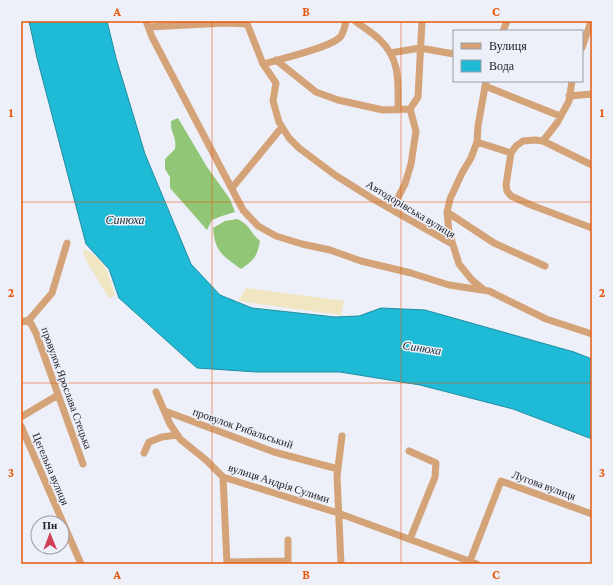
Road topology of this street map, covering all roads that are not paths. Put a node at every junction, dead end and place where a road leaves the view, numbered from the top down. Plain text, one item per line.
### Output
1 (346, 21) edge
2 (355, 21) edge
3 (422, 21) edge
4 (591, 21) edge
5 (246, 22) edge
6 (148, 24) edge
7 (583, 45) edge
8 (420, 48) junction
9 (390, 53) junction
10 (453, 54) edge
11 (276, 60) junction
12 (263, 64) junction
13 (572, 82) edge
14 (485, 84) edge
15 (592, 94) edge
16 (569, 96) junction
17 (410, 109) junction
18 (398, 110) junction
19 (560, 116) junction
20 (282, 127) junction
21 (543, 141) junction
22 (477, 142) junction
23 (511, 153) junction
24 (592, 165) edge
25 (232, 188) junction
26 (392, 209) junction
27 (447, 212) junction
28 (592, 228) edge
29 (67, 243) dead end
30 (452, 244) junction
31 (545, 266) dead end
32 (484, 290) junction
33 (29, 320) junction
34 (21, 322) edge
35 (592, 334) edge
36 (156, 392) dead end
37 (58, 395) junction
38 (165, 411) junction
39 (21, 417) edge
40 (21, 426) edge
41 (177, 435) junction
42 (342, 436) dead end
43 (409, 451) dead end
44 (144, 453) dead end
45 (83, 464) dead end
46 (338, 469) junction
47 (223, 477) junction
48 (338, 513) junction
49 (592, 514) edge
50 (410, 539) junction
51 (288, 540) dead end
52 (470, 561) junction
53 (227, 563) edge
54 (81, 564) edge
55 (341, 564) edge
56 (477, 564) edge

1 - 11 street
2 - 9 street
3 - 8 street
4 - 7 street
5 - 6 street, Автодорівська вулиця
5 - 12 street, Автодорівська вулиця
6 - 25 street
8 - 9 street
8 - 10 street
8 - 17 street
9 - 18 street
11 - 12 street
11 - 18 street
12 - 20 street, Автодорівська вулиця
13 - 16 street
14 - 19 street
14 - 22 street
15 - 16 street
16 - 19 street
17 - 18 street
17 - 26 street
19 - 21 street
20 - 25 street
20 - 26 street, Автодорівська вулиця
21 - 23 street
21 - 24 street
22 - 23 street
22 - 27 street
23 - 28 street
25 - 32 street
26 - 30 street, Автодорівська вулиця
27 - 30 street
27 - 31 street
29 - 33 street, провулок Ярослава Стецька
30 - 32 street, Автодорівська вулиця
32 - 35 street, Автодорівська вулиця
33 - 34 street, провулок Ярослава Стецька
33 - 37 street, провулок Ярослава Стецька
36 - 38 street, вулиця Андрія Сулими
37 - 39 street
37 - 45 street, провулок Ярослава Стецька
38 - 41 street, вулиця Андрія Сулими
38 - 46 street, провулок Рибальський
40 - 54 street, Цегельна вулиця
41 - 44 street
41 - 47 street, вулиця Андрія Сулими
42 - 46 street
43 - 50 street
46 - 48 street
47 - 48 street, вулиця Андрія Сулими
47 - 53 street
48 - 50 street, вулиця Андрія Сулими
48 - 55 street
49 - 52 street, Лугова вулиця
50 - 52 street, вулиця Андрія Сулими
51 - 53 street
52 - 56 street, вулиця Андрія Сулими

